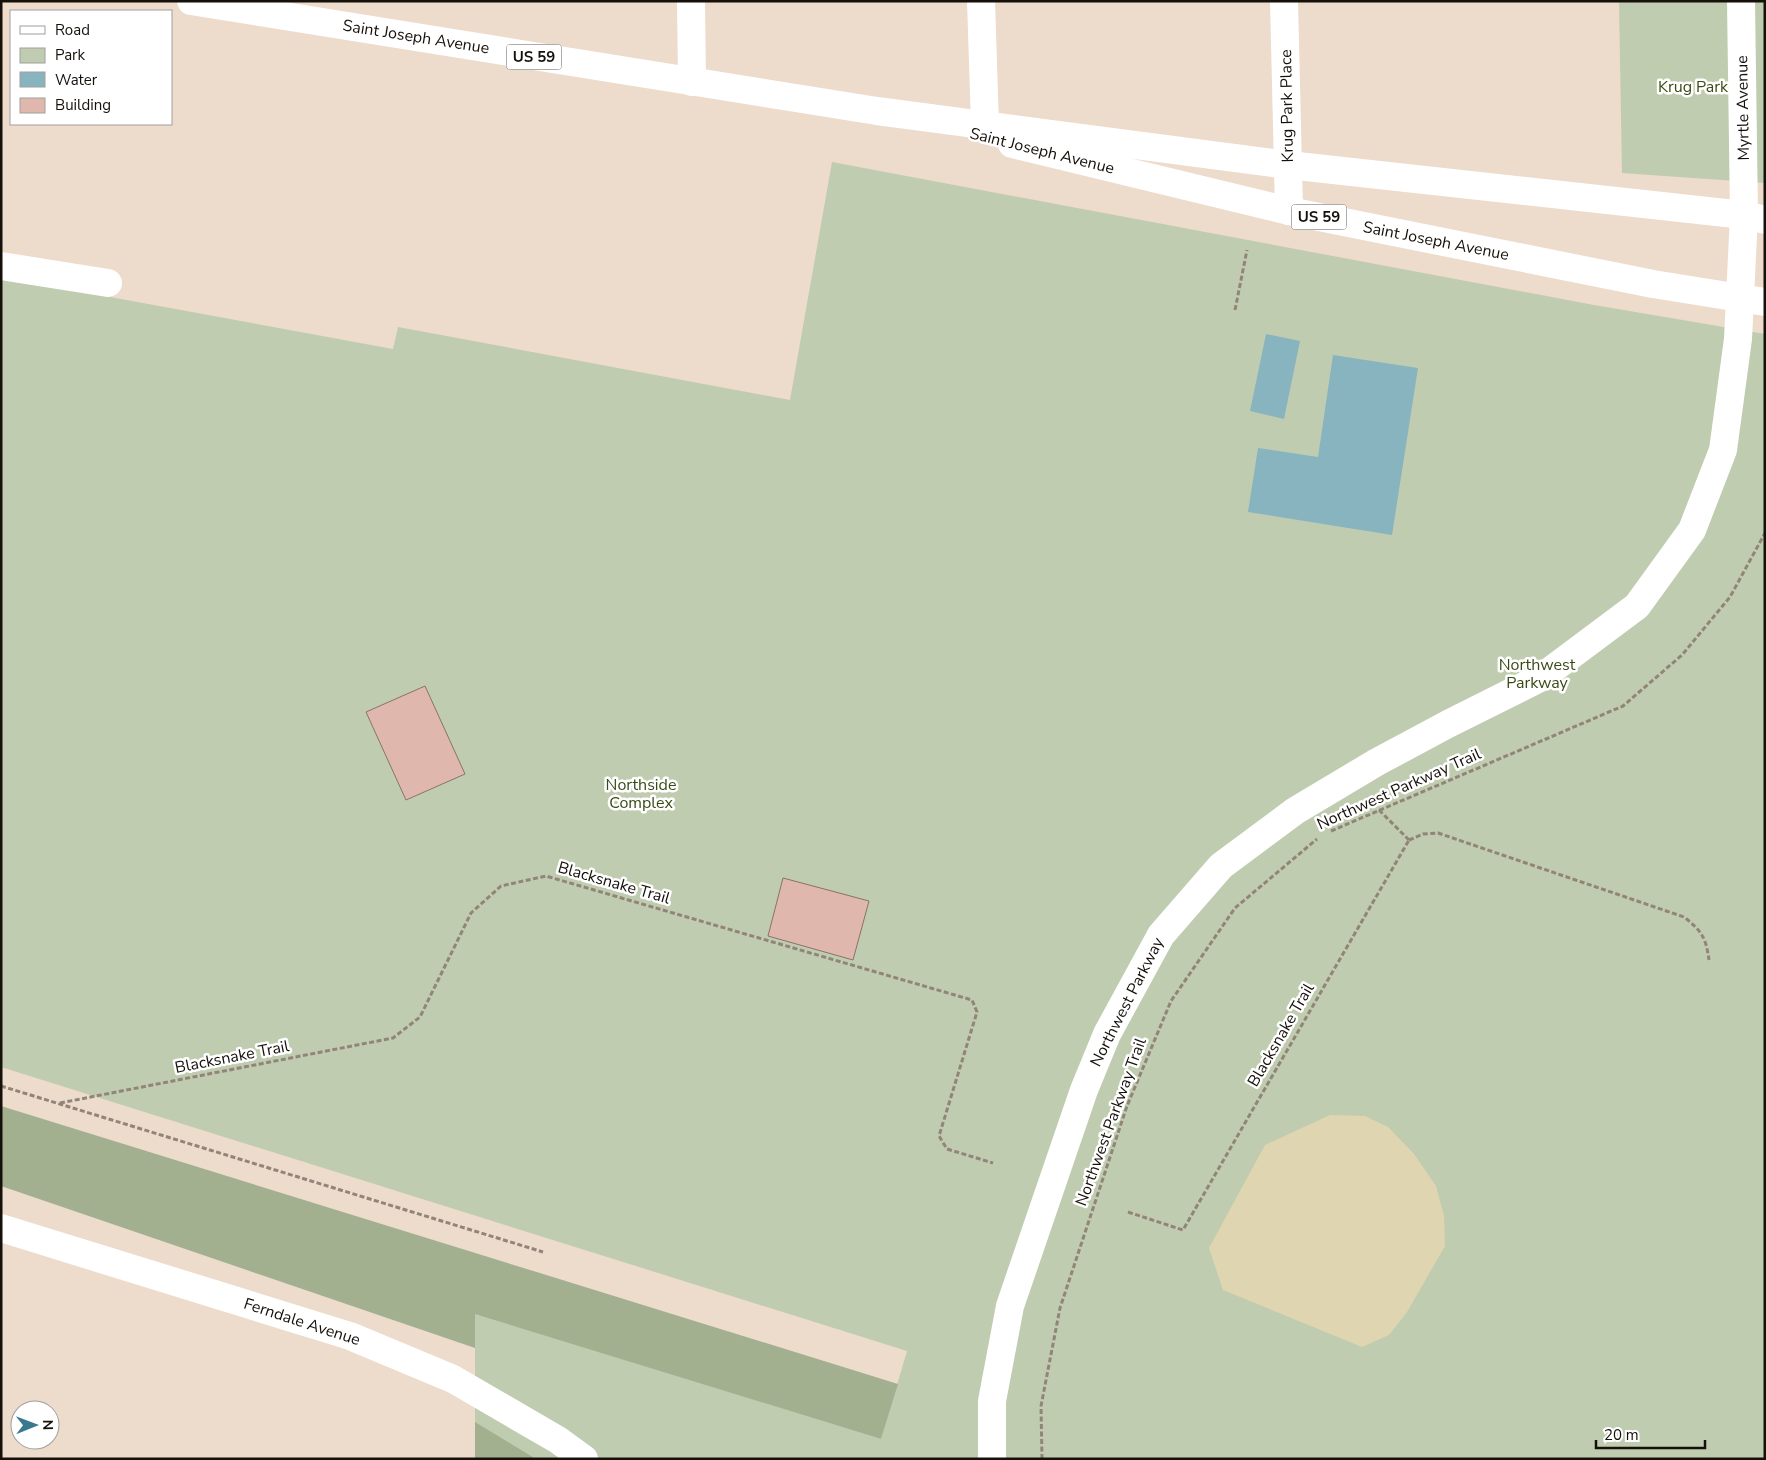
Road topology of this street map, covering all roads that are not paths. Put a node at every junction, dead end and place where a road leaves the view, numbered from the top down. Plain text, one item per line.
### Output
1 (191, 1) edge
2 (691, 1) edge
3 (981, 1) edge
4 (1284, 1) edge
5 (1740, 1) edge
6 (692, 82) junction
7 (877, 111) junction
8 (985, 125) junction
9 (1288, 165) junction
10 (1288, 211) junction
11 (1754, 218) edge
12 (1, 266) edge
13 (108, 283) dead end
14 (1752, 300) edge
15 (1, 1228) edge
16 (584, 1459) edge
17 (992, 1459) edge

1 - 6 street, Saint Joseph Avenue / US 59
2 - 6 street
3 - 8 street
4 - 9 street, Krug Park Place
5 - 11 street, Myrtle Avenue
6 - 7 street, Saint Joseph Avenue / US 59
7 - 8 street, Saint Joseph Avenue / US 59
7 - 10 street, Saint Joseph Avenue / US 59
8 - 9 street, Saint Joseph Avenue / US 59
9 - 10 street, Krug Park Place
9 - 11 street, Saint Joseph Avenue / US 59
10 - 14 street, Saint Joseph Avenue / US 59
11 - 14 street, Myrtle Avenue
12 - 13 street
14 - 17 street, Northwest Parkway
15 - 16 street, Ferndale Avenue

